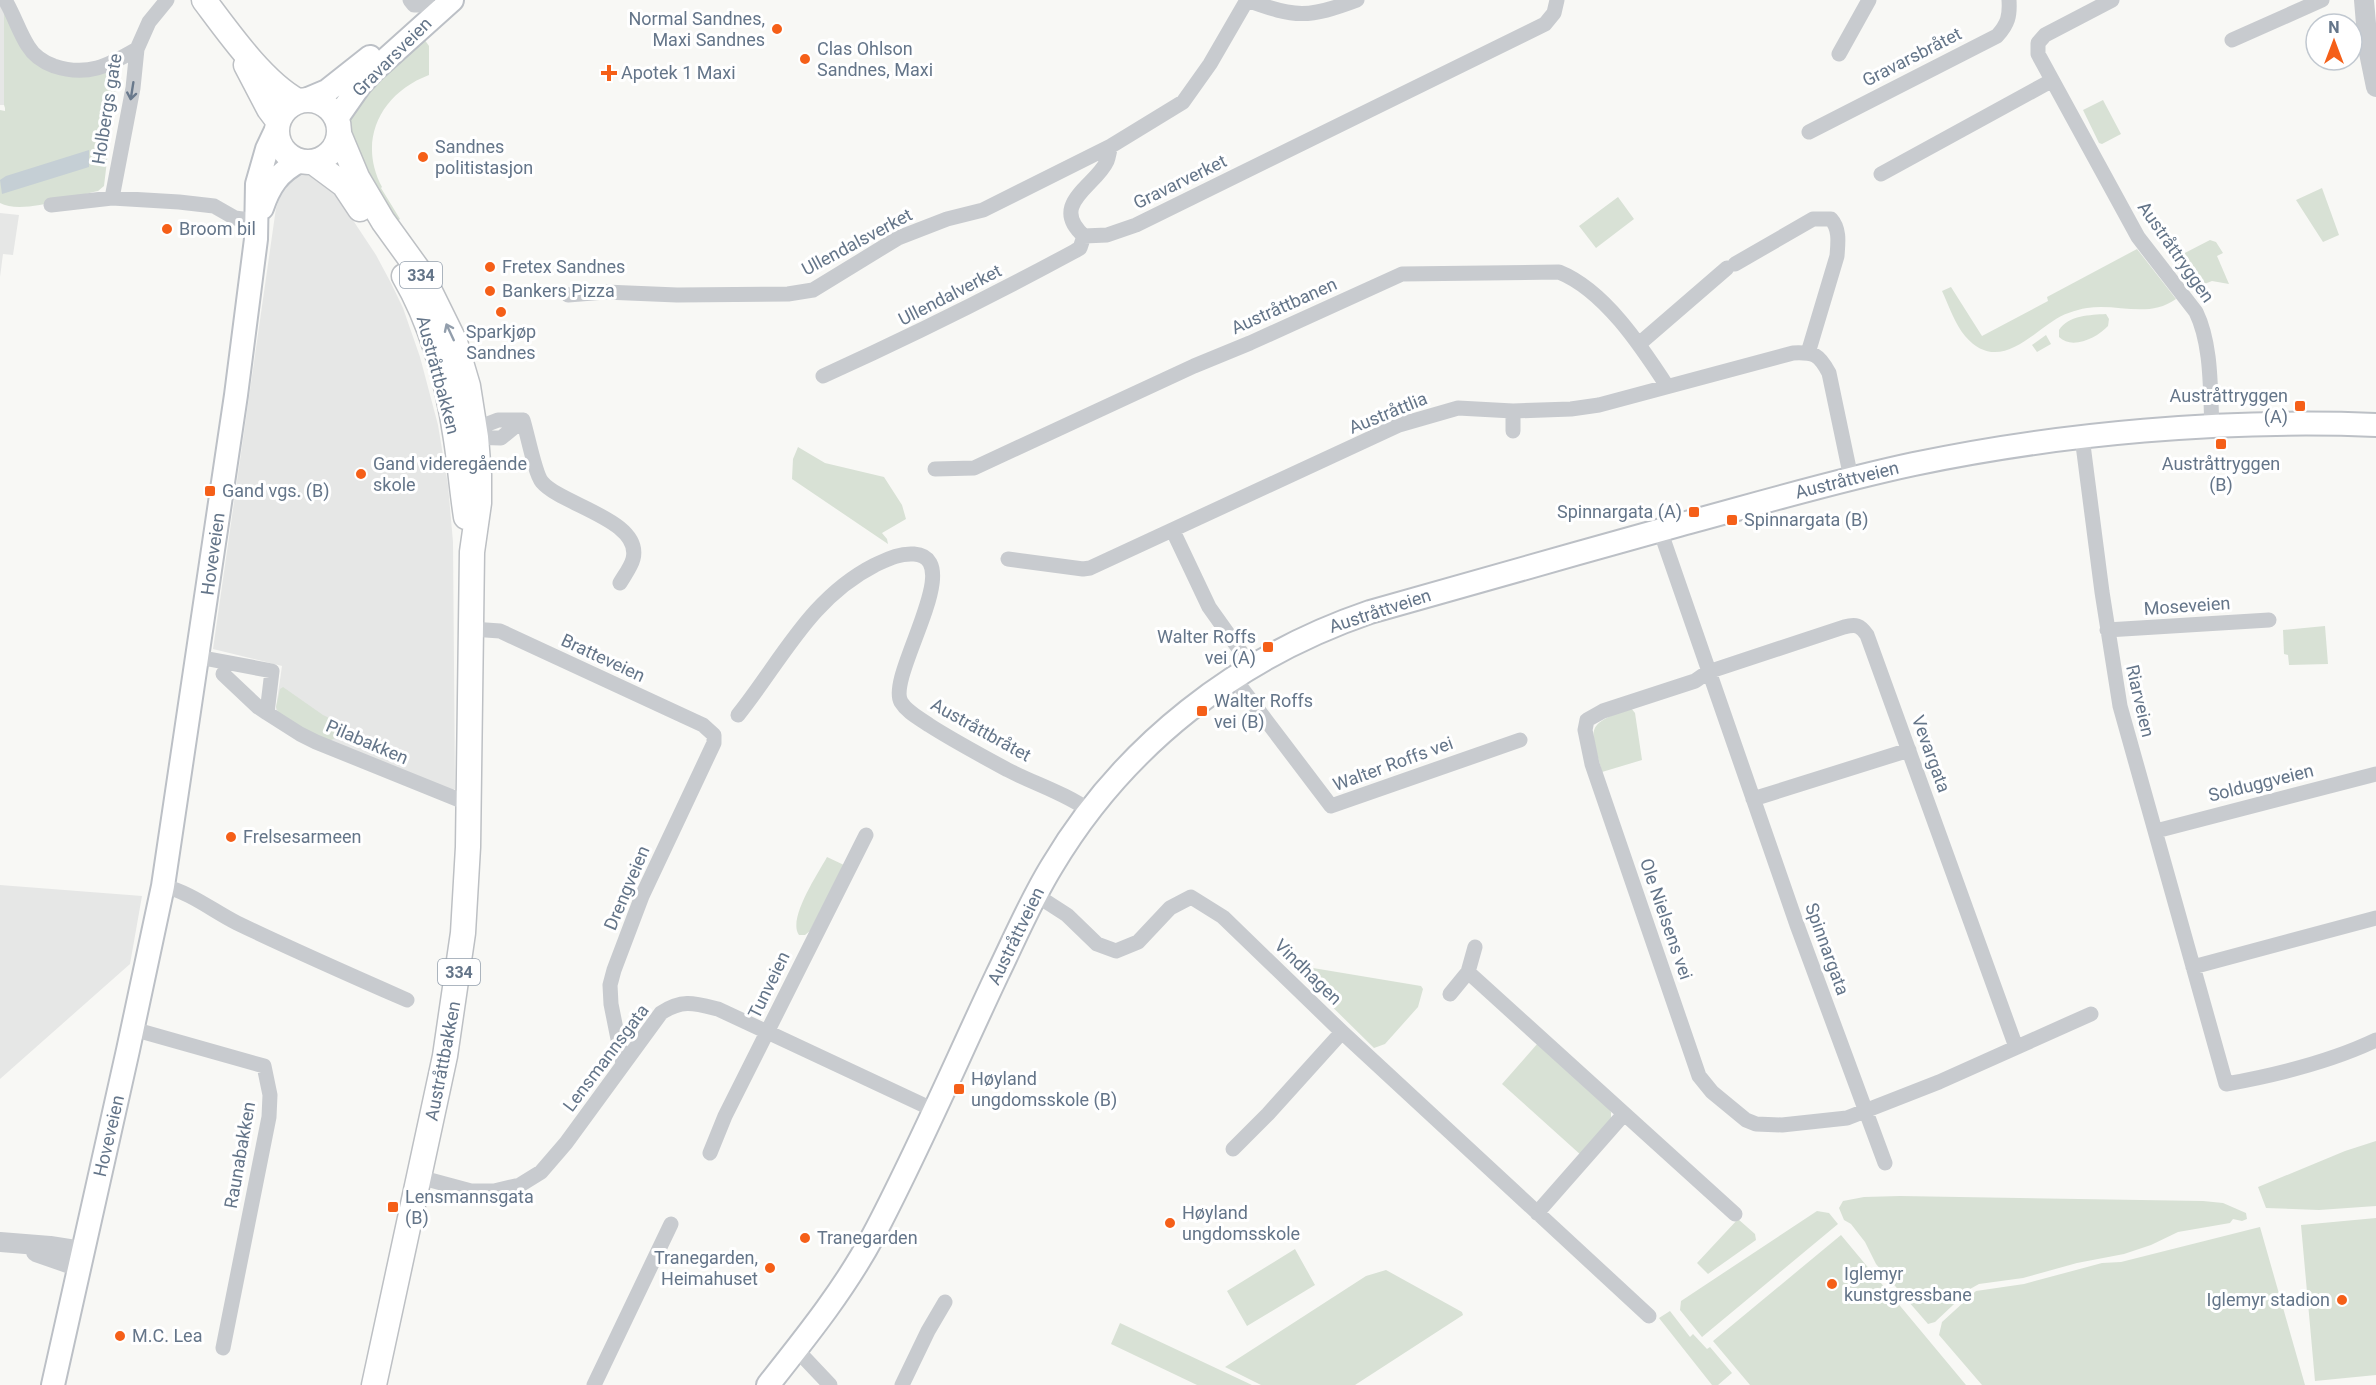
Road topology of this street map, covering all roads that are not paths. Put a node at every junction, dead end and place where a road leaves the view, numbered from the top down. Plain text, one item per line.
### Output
1 (5, 0) edge
2 (167, 0) edge
3 (204, 0) edge
4 (452, 0) edge
5 (1247, 0) edge
6 (1357, 0) edge
7 (1557, 0) edge
8 (1869, 0) edge
9 (2009, 0) edge
10 (2112, 0) edge
11 (2322, 0) edge
12 (2364, 0) edge
13 (424, 2) edge
14 (233, 39) junction
15 (2232, 40) dead end
16 (137, 49) junction
17 (1839, 54) dead end
18 (2052, 81) junction
19 (2376, 87) edge
20 (303, 100) junction
21 (277, 126) junction
22 (338, 126) junction
23 (1809, 132) dead end
24 (1110, 146) junction
25 (306, 162) junction
26 (1881, 174) dead end
27 (112, 198) junction
28 (51, 205) dead end
29 (258, 221) junction
30 (1084, 236) junction
31 (568, 295) dead end
32 (1639, 344) junction
33 (1809, 352) junction
34 (823, 376) dead end
35 (1667, 386) junction
36 (1513, 411) junction
37 (2376, 425) edge
38 (2212, 426) junction
39 (1513, 431) dead end
40 (469, 434) junction
41 (2082, 437) junction
42 (935, 469) dead end
43 (1851, 478) junction
44 (1660, 530) junction
45 (1173, 531) junction
46 (1008, 559) dead end
47 (620, 583) dead end
48 (2269, 620) dead end
49 (472, 630) junction
50 (2107, 630) junction
51 (198, 657) junction
52 (1243, 670) junction
53 (1708, 672) junction
54 (223, 674) dead end
55 (267, 713) junction
56 (738, 715) dead end
57 (714, 735) joint
58 (1520, 740) dead end
59 (1909, 750) junction
60 (2376, 774) edge
61 (456, 799) dead end
62 (1753, 800) junction
63 (1090, 811) junction
64 (2156, 831) junction
65 (866, 834) dead end
66 (163, 886) junction
67 (1036, 895) junction
68 (2376, 918) edge
69 (1475, 947) dead end
70 (2193, 967) junction
71 (1468, 972) junction
72 (1450, 994) dead end
73 (407, 1000) dead end
74 (2091, 1014) dead end
75 (133, 1029) junction
76 (768, 1031) junction
77 (1342, 1032) junction
78 (2376, 1040) edge
79 (2016, 1047) junction
80 (623, 1064) junction
81 (934, 1110) junction
82 (1865, 1111) junction
83 (1624, 1114) junction
84 (1233, 1149) dead end
85 (711, 1153) dead end
86 (1885, 1163) dead end
87 (418, 1178) junction
88 (1537, 1213) junction
89 (1735, 1214) dead end
90 (671, 1224) dead end
91 (10, 1243) edge
92 (81, 1259) junction
93 (945, 1302) dead end
94 (1649, 1316) dead end
95 (223, 1348) dead end
96 (796, 1349) junction
97 (53, 1385) edge
98 (374, 1385) edge
99 (594, 1385) edge
100 (768, 1385) edge
101 (830, 1385) edge
102 (902, 1385) edge

1 - 16 street
2 - 16 street, Holbergs gate
3 - 14 main road, 334
4 - 22 main road, Gravarsveien
5 - 6 street
5 - 24 street
7 - 30 street, Gravarverket
8 - 17 street, Gravarsbråtet
9 - 23 street, Gravarsbråtet
10 - 18 street, Austråttryggen
11 - 15 street
12 - 19 street
13 - 20 main road, Gravarsveien
14 - 20 main road, 334
14 - 21 main road, 334
16 -> 27 street, Holbergs gate
18 - 26 street
18 - 38 street, Austråttryggen
20 - 21 main road
20 - 22 main road, 334
21 - 25 main road, 334
21 - 29 main road, Hoveveien
22 - 25 main road
40 -> 22 main road, Austråttbakken / 334
24 - 30 street
24 - 31 street, Ullendalsverket
25 - 29 main road, Hoveveien
25 - 40 main road, Austråttbakken / 334
27 - 28 street
27 - 29 street
29 - 51 main road, Hoveveien
30 - 34 street, Ullendalverket
32 - 33 street
32 - 35 street, Austråttbanen
32 - 42 street, Austråttbanen
33 - 35 street
33 - 43 street
35 - 36 street, Austråttlia
36 - 39 street
36 - 45 street, Austråttlia
37 - 38 main road, Austråttveien
38 - 41 main road, Austråttveien
40 - 47 street
40 - 49 main road, Austråttbakken / 334
41 - 43 main road, Austråttveien
41 - 50 street, Riarveien
43 - 44 main road, Austråttveien
44 - 52 main road, Austråttveien
44 - 53 street, Spinnargata
45 - 46 street, Austråttlia
45 - 52 street
48 - 50 street, Moseveien
49 - 57 street, Bratteveien
49 - 87 main road, Austråttbakken / 334
50 - 64 street, Riarveien
51 - 55 street
51 - 66 main road, Hoveveien
52 - 58 street, Walter Roffs vei
52 - 63 main road, Austråttveien
53 - 59 street, Vevargata
53 - 62 street, Spinnargata
53 - 82 street, Ole Nielsens vei
54 - 55 street, Pilabakken
55 - 61 street, Pilabakken
56 - 63 street, Austråttbråtet
57 - 80 street, Drengveien
59 - 62 street
59 - 79 street, Vevargata
60 - 64 street, Solduggveien
62 - 82 street, Spinnargata
63 - 67 main road, Austråttveien
64 - 70 street, Riarveien
65 - 76 street, Tunveien
66 - 73 street
66 - 75 main road, Hoveveien
67 - 77 street, Vindhagen
67 - 81 main road, Austråttveien
68 - 70 street
69 - 71 street
70 - 78 street, Riarveien
71 - 72 street
71 - 83 street
74 - 79 street
75 - 92 main road, Hoveveien
75 - 95 street, Raunabakken
76 - 80 street, Lensmannsgata
76 - 81 street, Lensmannsgata
76 - 85 street, Tunveien
77 - 84 street
77 - 88 street, Vindhagen
79 - 82 street
80 - 87 street, Lensmannsgata
81 - 96 main road, Austråttveien
82 - 86 street, Spinnargata
83 - 88 street
83 - 89 street
87 - 98 main road, Austråttbakken / 334
88 - 94 street, Vindhagen
90 - 99 street
91 - 92 street
92 - 97 main road, Hoveveien
93 - 102 street
96 - 100 main road, Austråttveien
96 - 101 street

